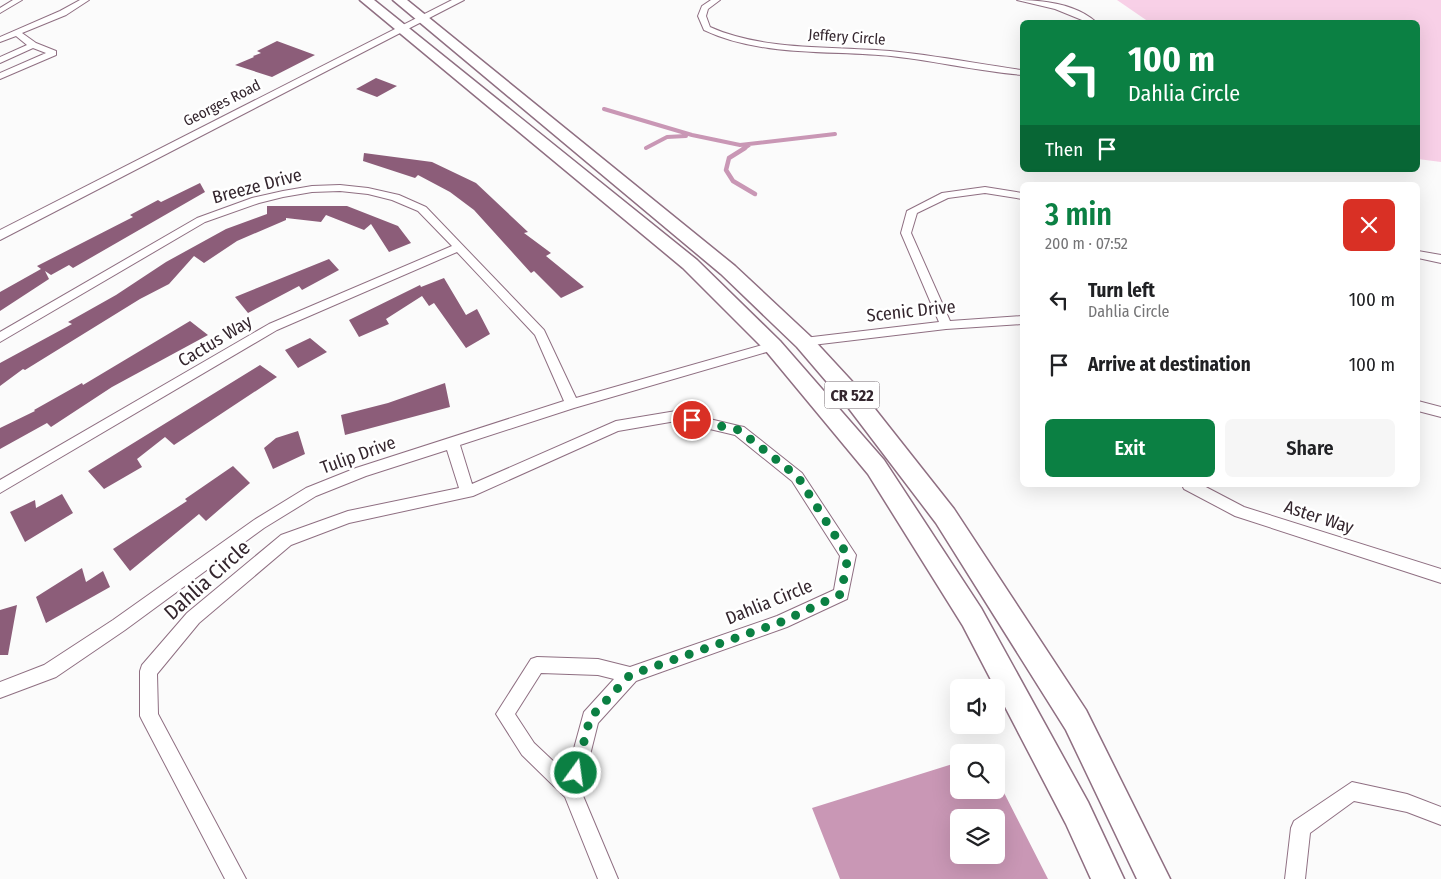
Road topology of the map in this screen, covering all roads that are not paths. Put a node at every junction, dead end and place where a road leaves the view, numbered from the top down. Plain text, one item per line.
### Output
1 (18, 0) edge
2 (85, 0) edge
3 (366, 0) edge
4 (399, 0) edge
5 (459, 0) edge
6 (716, 0) edge
7 (1021, 0) edge
8 (0, 11) edge
9 (422, 19) junction
10 (1088, 20) edge
11 (401, 29) junction
12 (18, 34) junction
13 (1, 39) edge
14 (33, 45) junction
15 (0, 60) edge
16 (1020, 73) edge
17 (0, 76) edge
18 (1020, 196) edge
19 (0, 236) edge
20 (460, 247) junction
21 (1420, 255) edge
22 (1441, 259) edge
23 (1020, 320) edge
24 (946, 325) junction
25 (0, 338) edge
26 (804, 342) junction
27 (772, 346) junction
28 (572, 404) junction
29 (1420, 407) edge
30 (1441, 412) edge
31 (452, 442) junction
32 (0, 487) edge
33 (1193, 487) edge
34 (468, 492) junction
35 (1441, 576) edge
36 (630, 675) junction
37 (0, 690) edge
38 (572, 791) junction
39 (1441, 816) edge
40 (236, 879) edge
41 (608, 879) edge
42 (1108, 879) edge
43 (1154, 879) edge
44 (1295, 879) edge

1 - 8 street
2 - 12 street
3 - 11 main road, CR 522
4 - 9 main road, CR 522
5 - 9 street, Georges Road
6 - 16 street, Jeffery Circle
7 - 10 street
9 - 11 street, Georges Road
9 - 26 main road, CR 522
11 - 19 street, Georges Road
11 - 27 main road, CR 522
12 - 13 street
12 - 14 street
14 - 15 street
14 - 17 street
18 - 24 street
20 - 25 street, Breeze Drive
20 - 28 street, Breeze Drive
20 - 32 street, Cactus Way
21 - 22 street
23 - 24 street, Scenic Drive
24 - 26 street, Scenic Drive
26 - 43 main road, CR 522
27 - 28 street, Tulip Drive
27 - 42 main road, CR 522
28 - 31 street, Tulip Drive
29 - 30 street
31 - 34 street
31 - 37 street, Tulip Drive
33 - 35 street, Aster Way
34 - 36 street, Dahlia Circle
34 - 40 street, Dahlia Circle
36 - 38 street, Dahlia Circle
36 - 38 street
38 - 41 street
39 - 44 street

